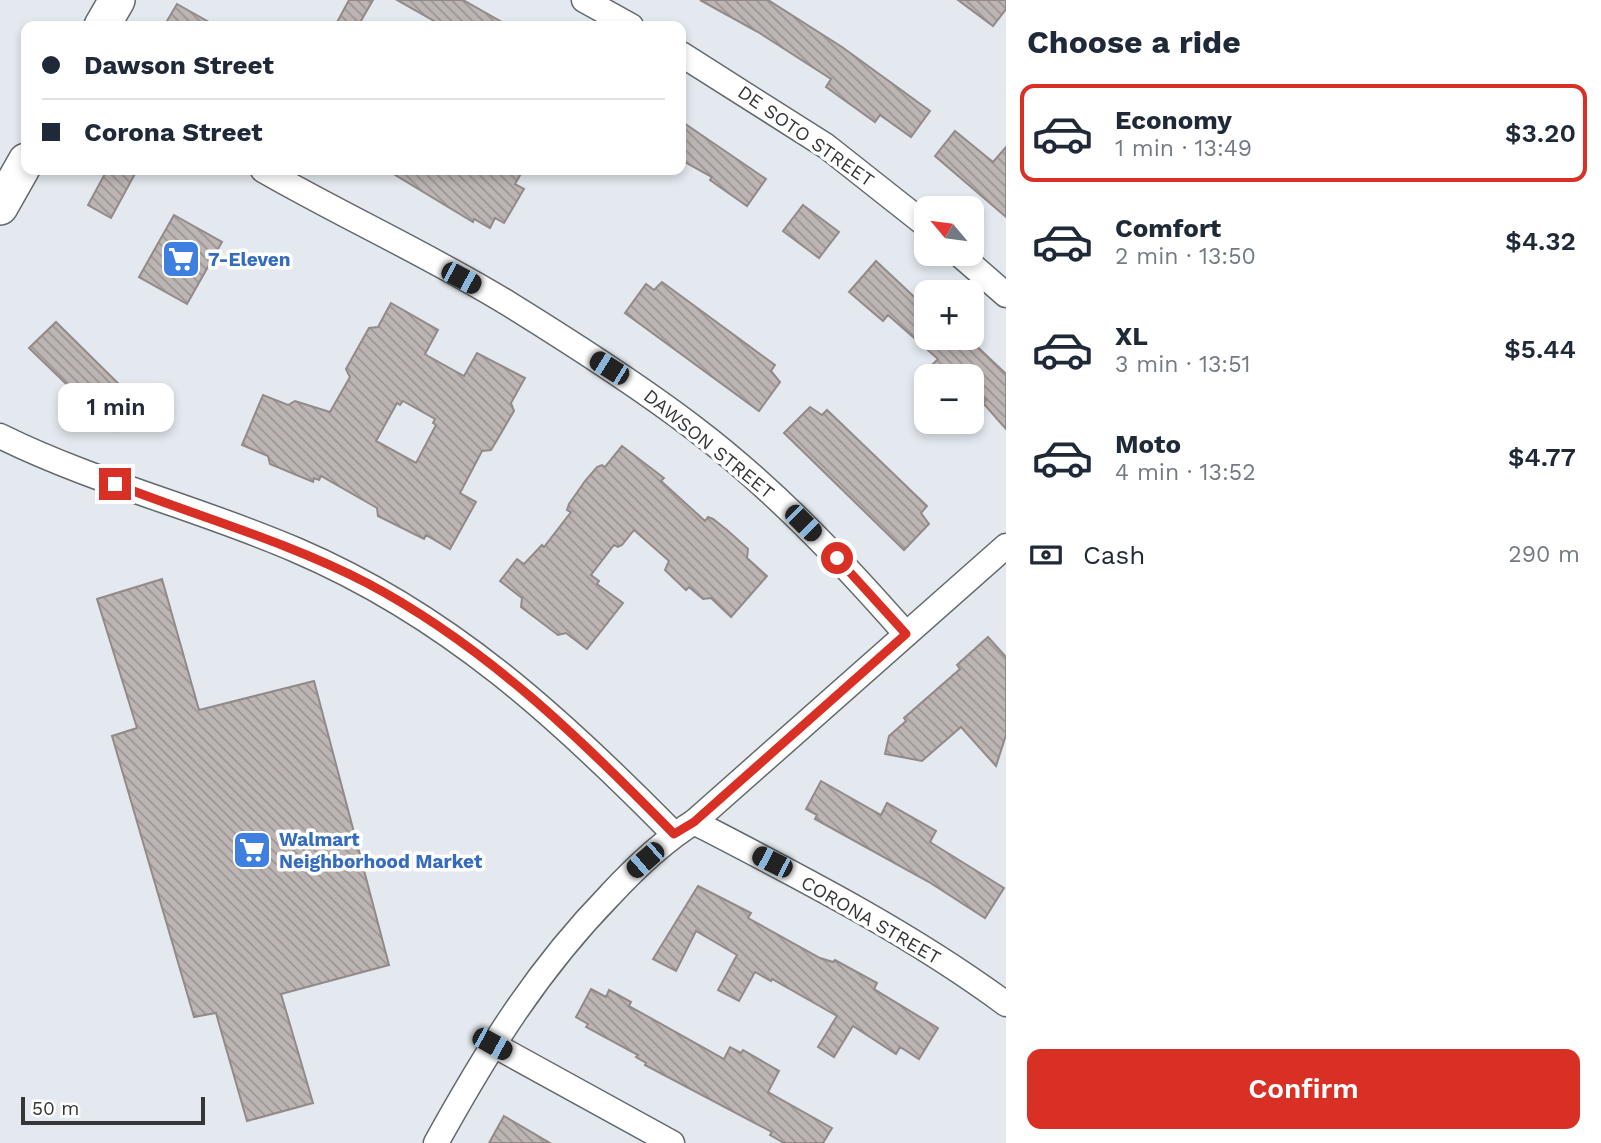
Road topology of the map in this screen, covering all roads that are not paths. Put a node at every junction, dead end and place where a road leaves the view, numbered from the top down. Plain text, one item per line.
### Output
1 (117, 0) edge
2 (584, 0) edge
3 (105, 21) edge
4 (622, 21) edge
5 (686, 57) edge
6 (21, 170) edge
7 (272, 175) edge
8 (0, 207) edge
9 (914, 216) edge
10 (973, 266) edge
11 (1006, 295) edge
12 (0, 436) edge
13 (1006, 546) edge
14 (906, 634) junction
15 (684, 828) junction
16 (1002, 993) edge
17 (492, 1044) junction
18 (436, 1143) edge
19 (672, 1143) edge

1 - 3 main road
2 - 4 street
5 - 9 street, DE SOTO STREET
6 - 8 main road
7 - 14 street, DAWSON STREET
10 - 11 street
12 - 15 street, CORONA STREET
13 - 14 street
14 - 15 street
15 - 16 street, CORONA STREET
15 - 17 street
17 - 18 street
17 - 19 street

